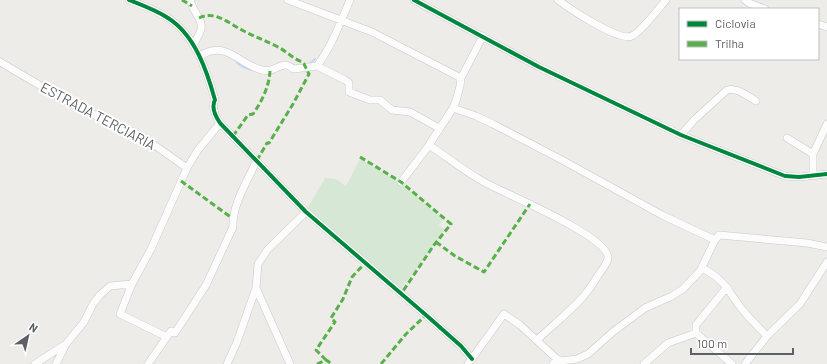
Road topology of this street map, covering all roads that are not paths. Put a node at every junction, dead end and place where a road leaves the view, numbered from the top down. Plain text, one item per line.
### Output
1 (129, 0) edge
2 (190, 0) edge
3 (288, 0) edge
4 (350, 0) edge
5 (414, 0) edge
6 (558, 0) edge
7 (666, 0) edge
8 (745, 0) edge
9 (762, 8) edge
10 (341, 20) junction
11 (483, 36) junction
12 (194, 45) junction
13 (200, 56) junction
14 (0, 62) edge
15 (317, 66) junction
16 (461, 78) junction
17 (756, 101) dead end
18 (453, 108) junction
19 (220, 123) junction
20 (827, 124) edge
21 (440, 128) junction
22 (681, 135) junction
23 (787, 138) dead end
24 (429, 145) junction
25 (813, 154) junction
26 (256, 162) junction
27 (187, 168) junction
28 (827, 174) edge
29 (813, 176) junction
30 (402, 182) dead end
31 (306, 212) junction
32 (715, 240) junction
33 (827, 247) edge
34 (827, 262) edge
35 (702, 268) junction
36 (132, 284) junction
37 (727, 287) junction
38 (256, 288) junction
39 (696, 333) junction
40 (767, 336) junction
41 (167, 337) junction
42 (537, 340) junction
43 (66, 344) junction
44 (555, 361) edge
45 (470, 362) edge
46 (35, 364) edge
47 (56, 364) edge
48 (148, 364) edge
49 (227, 364) edge
50 (290, 364) edge
51 (644, 364) edge
52 (732, 364) edge
53 (745, 364) edge

1 - 12 street
2 - 12 street
3 - 10 street
4 - 10 street
5 - 11 street
6 - 7 street
8 - 9 street
10 - 15 street
10 - 16 street
11 - 16 street
11 - 22 street
12 - 13 street
13 - 15 street
13 - 19 street
14 - 27 street, ESTRADA TERCIARIA
15 - 21 street
16 - 18 street
17 - 22 street
18 - 21 street
18 - 32 street
19 - 26 street
19 - 27 street
20 - 25 street
21 - 24 street
22 - 29 street
23 - 25 street
24 - 30 street
24 - 42 street
25 - 29 street
26 - 31 street
26 - 41 street
27 - 36 street
28 - 29 street
31 - 38 street
31 - 45 street
32 - 33 street
32 - 35 street
34 - 40 street
35 - 37 street
35 - 44 street
36 - 41 street
36 - 43 street
37 - 39 street
37 - 40 street
38 - 49 street
38 - 50 street
39 - 51 street
39 - 52 street
40 - 53 street
41 - 48 street
42 - 44 street
42 - 45 street
43 - 46 street
43 - 47 street

